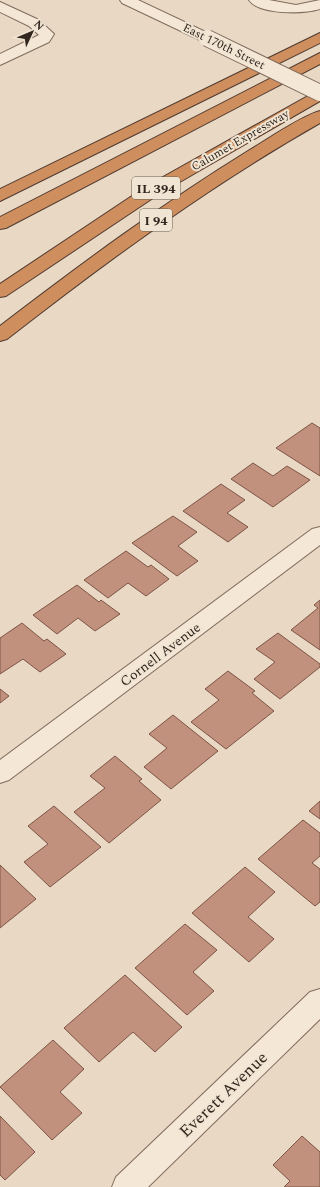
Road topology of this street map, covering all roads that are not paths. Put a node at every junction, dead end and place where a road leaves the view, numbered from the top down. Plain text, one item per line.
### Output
1 (127, 0) edge
2 (256, 0) edge
3 (320, 4) edge
4 (0, 6) edge
5 (320, 37) edge
6 (320, 58) edge
7 (0, 60) edge
8 (320, 94) edge
9 (320, 116) edge
10 (0, 196) edge
11 (0, 224) edge
12 (0, 292) edge
13 (0, 335) edge
14 (320, 534) edge
15 (0, 773) edge
16 (320, 1001) edge
17 (127, 1187) edge

1 - 8 street, East 170th Street, bridge
2 - 3 street
4 - 7 street
5 - 10 highway
6 - 11 highway
8 - 12 highway, Calumet Expressway / IL 394
9 - 13 highway, I 94
14 - 15 street, Cornell Avenue
16 - 17 street, Everett Avenue

